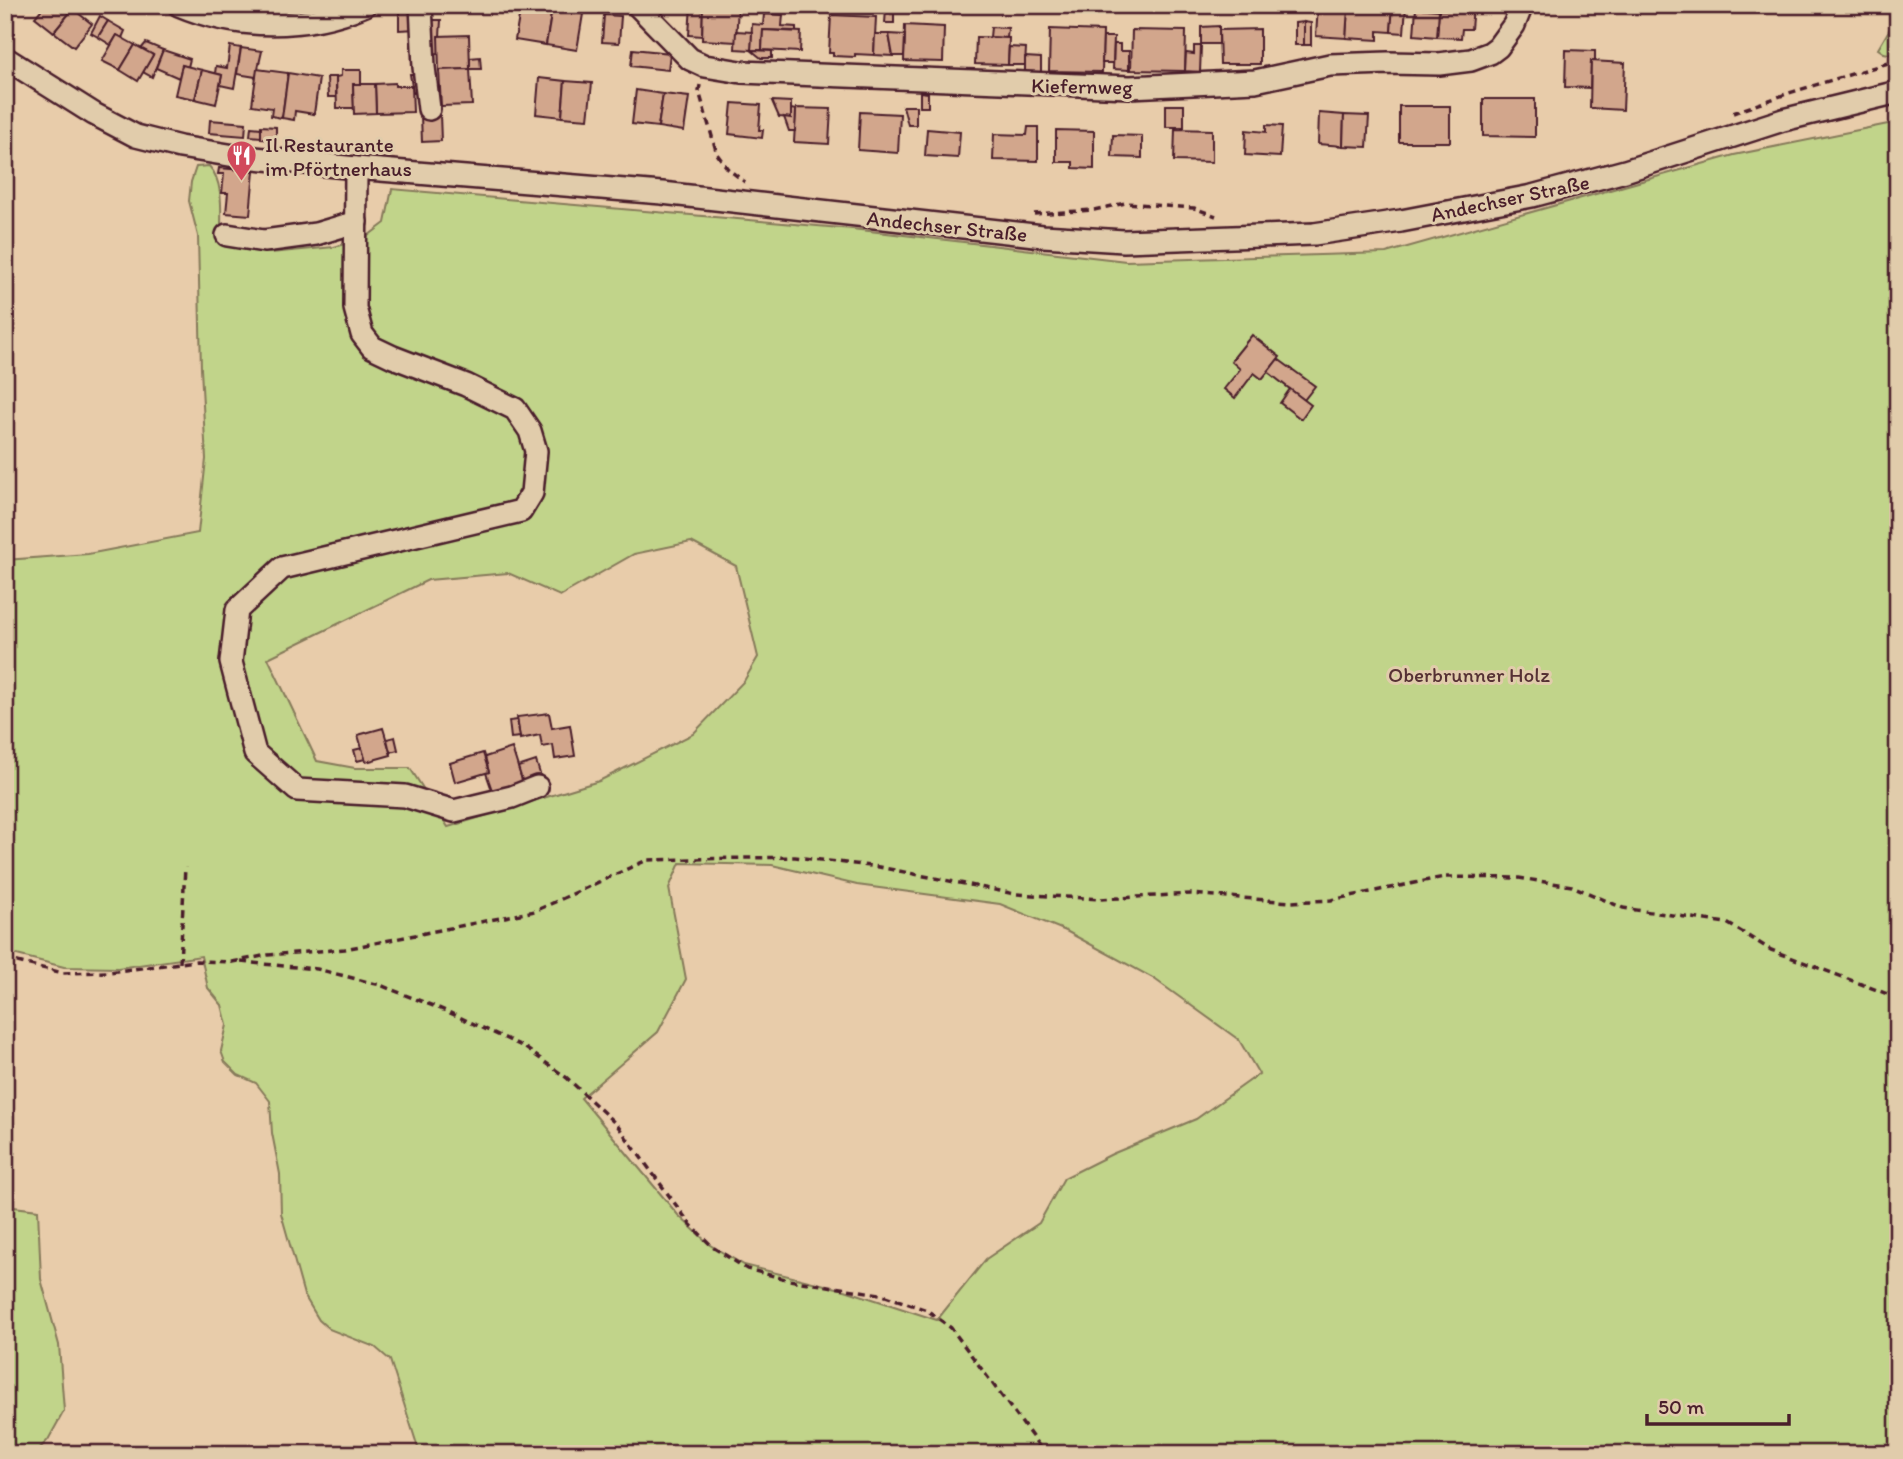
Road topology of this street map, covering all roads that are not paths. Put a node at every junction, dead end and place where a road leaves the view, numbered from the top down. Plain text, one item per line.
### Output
1 (179, 5) edge
2 (365, 5) edge
3 (421, 5) edge
4 (637, 5) edge
5 (1522, 5) edge
6 (5, 58) edge
7 (1898, 92) edge
8 (429, 109) dead end
9 (356, 168) junction
10 (356, 222) junction
11 (227, 235) dead end
12 (537, 787) dead end

1 - 2 street
3 - 8 street
4 - 5 street, Kiefernweg
6 - 9 street, Andechser Straße
7 - 9 street, Andechser Straße
9 - 10 street
10 - 11 street
10 - 12 street

